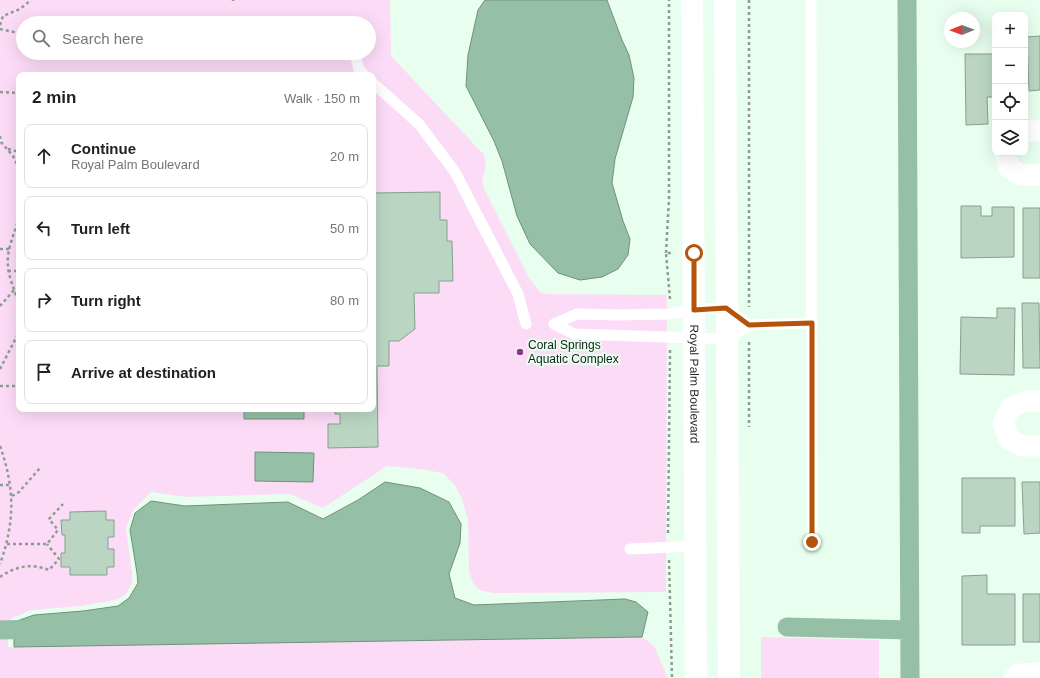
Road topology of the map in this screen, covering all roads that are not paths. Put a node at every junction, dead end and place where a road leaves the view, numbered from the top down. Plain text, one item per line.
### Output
1 (692, 0) edge
2 (725, 0) edge
3 (811, 0) edge
4 (357, 60) edge
5 (361, 72) edge
6 (376, 86) edge
7 (1040, 131) edge
8 (1028, 132) edge
9 (1006, 156) edge
10 (1040, 175) edge
11 (726, 308) junction
12 (694, 310) junction
13 (812, 323) junction
14 (526, 324) dead end
15 (749, 325) junction
16 (694, 338) junction
17 (727, 339) junction
18 (1040, 401) edge
19 (1040, 446) edge
20 (812, 542) dead end
21 (695, 546) junction
22 (630, 549) dead end
23 (1040, 672) edge
24 (696, 678) edge
25 (729, 678) edge
26 (1014, 678) edge

1 - 12 street, Royal Palm Boulevard
2 - 11 street
3 - 13 lane
4 - 5 lane
6 - 14 lane
7 - 8 street
9 - 10 street
11 - 12 lane
11 - 15 lane
11 - 17 street
12 - 16 street, Royal Palm Boulevard
12 - 16 lane
13 - 15 lane
13 - 20 lane
15 - 17 lane
16 - 17 lane
16 - 21 street, Royal Palm Boulevard
17 - 25 street
18 - 19 street
21 - 22 lane
21 - 24 street, Royal Palm Boulevard
23 - 26 street

